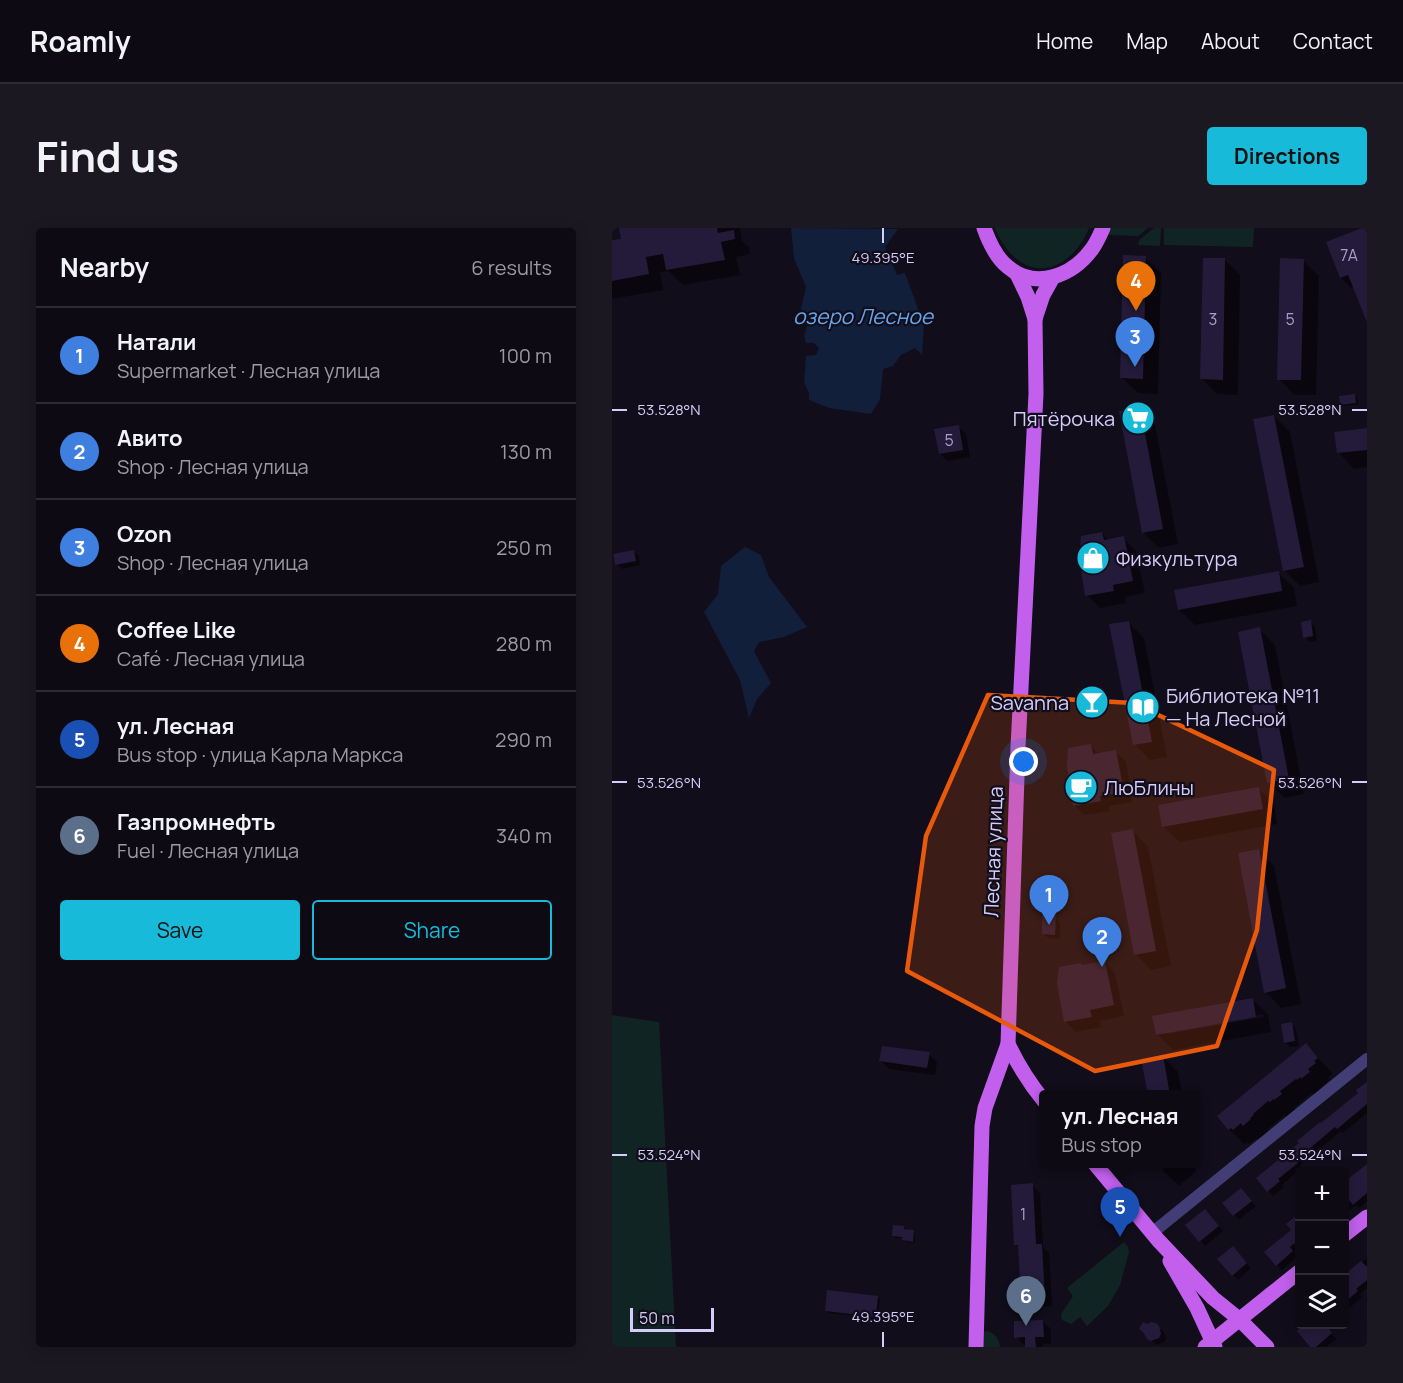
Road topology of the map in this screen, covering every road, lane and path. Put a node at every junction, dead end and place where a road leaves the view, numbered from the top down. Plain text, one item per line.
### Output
1 (984, 228) edge
2 (1103, 228) edge
3 (1017, 274) junction
4 (1053, 278) junction
5 (1035, 319) junction
6 (1008, 1044) junction
7 (1367, 1059) edge
8 (1039, 1095) edge
9 (1098, 1168) edge
10 (1367, 1217) edge
11 (1349, 1231) edge
12 (1155, 1237) junction
13 (1295, 1273) edge
14 (1239, 1319) junction
15 (1211, 1345) edge
16 (976, 1347) edge
17 (1267, 1347) edge

1 - 3 main road
2 - 4 main road
3 - 4 main road
3 - 5 main road, Лесная улица
4 - 5 main road, Лесная улица
5 - 6 main road, Лесная улица
6 - 8 main road
6 - 16 main road, Лесная улица
7 - 12 street
9 - 12 main road
10 - 11 main road
12 - 14 main road
12 - 15 main road
13 - 14 main road
14 - 15 main road
14 - 17 main road

